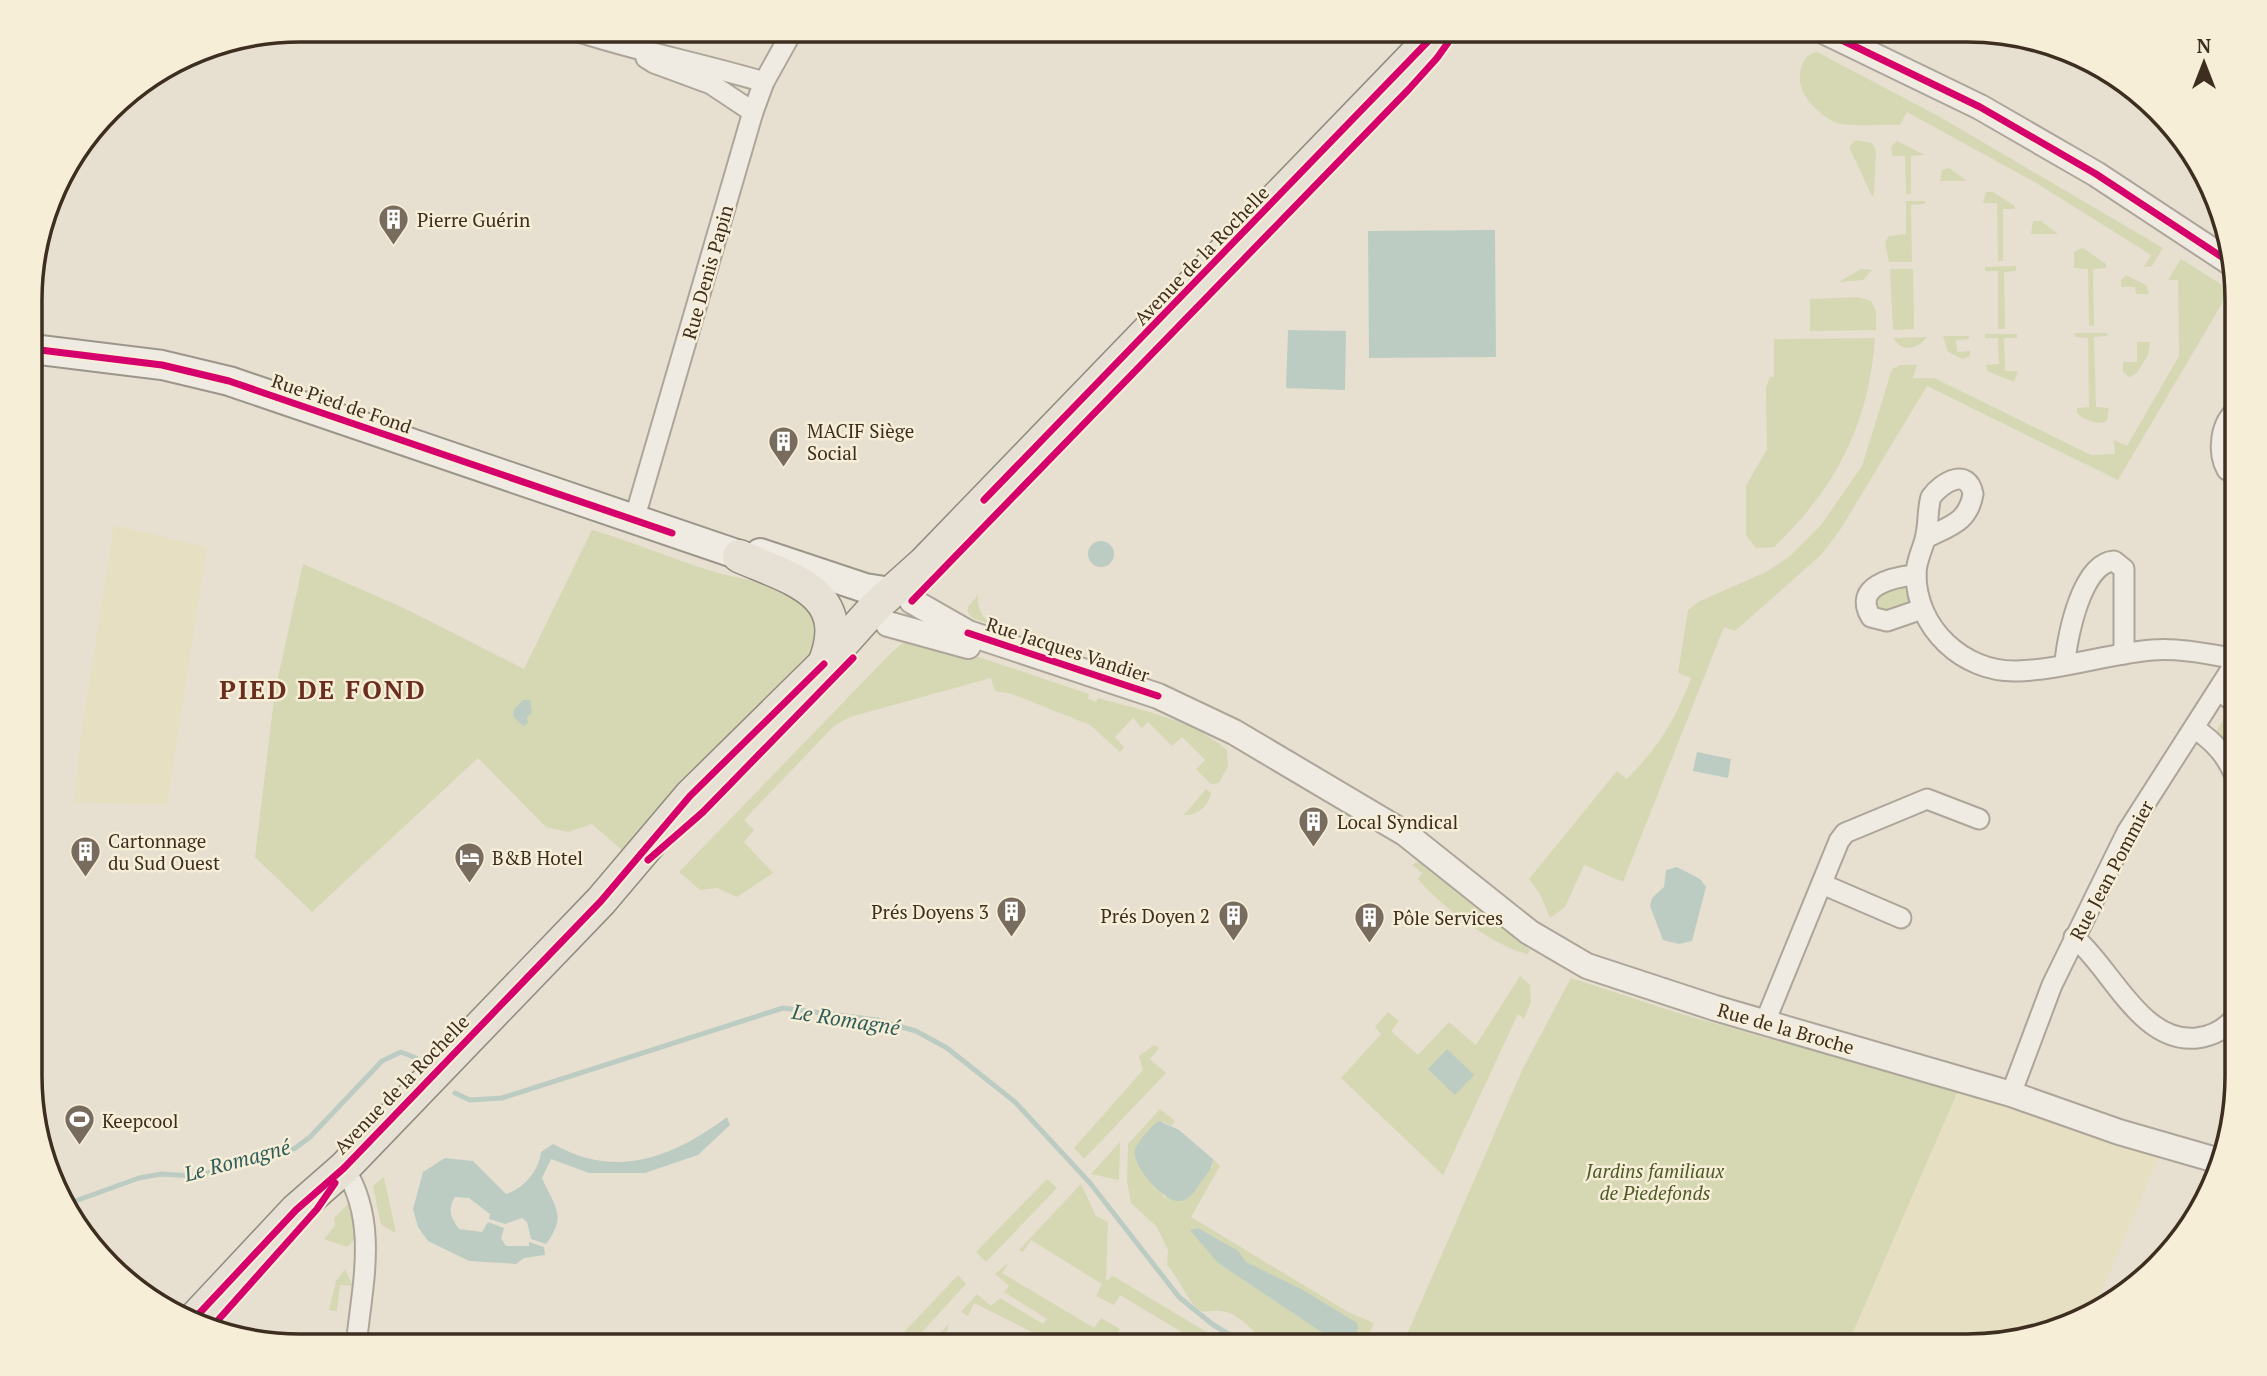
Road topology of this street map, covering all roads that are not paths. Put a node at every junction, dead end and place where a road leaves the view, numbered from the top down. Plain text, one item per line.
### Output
1 (610, 42) edge
2 (786, 42) edge
3 (1427, 42) edge
4 (1448, 42) edge
5 (1846, 42) edge
6 (640, 52) junction
7 (764, 82) junction
8 (753, 113) junction
9 (2221, 257) edge
10 (42, 350) edge
11 (2225, 433) edge
12 (2225, 463) edge
13 (634, 520) junction
14 (672, 533) junction
15 (1926, 538) dead end
16 (738, 556) junction
17 (1916, 575) junction
18 (902, 597) junction
19 (1922, 609) junction
20 (875, 622) junction
21 (2124, 654) junction
22 (2225, 657) edge
23 (2065, 663) junction
24 (824, 664) junction
25 (2225, 680) edge
26 (2219, 690) junction
27 (2225, 695) edge
28 (1206, 717) junction
29 (2194, 728) junction
30 (2225, 756) edge
31 (1979, 819) dead end
32 (1385, 821) joint
33 (1822, 884) junction
34 (601, 901) junction
35 (1901, 918) dead end
36 (2074, 937) junction
37 (1765, 1022) junction
38 (2225, 1027) edge
39 (2011, 1094) junction
40 (2211, 1159) edge
41 (344, 1168) junction
42 (199, 1313) edge
43 (218, 1320) edge
44 (357, 1334) edge

1 - 6 street
2 - 7 street, Rue Denis Papin
3 - 18 main road, Avenue de la Rochelle
4 - 18 main road, Avenue de la Rochelle
5 - 9 street
6 - 7 street
6 - 8 street
7 - 8 street, Rue Denis Papin
8 - 13 street, Rue Denis Papin
10 - 13 main road, Rue Pied de Fond
11 - 12 street
13 - 14 main road, Rue Jacques Vandier
14 - 16 main road, Rue Jacques Vandier
14 - 18 main road, Rue Jacques Vandier
15 - 17 street
16 - 20 main road, Rue Jacques Vandier
16 - 24 main road
17 - 19 street
17 - 19 street
18 - 20 main road, Avenue de la Rochelle
18 - 28 street, Rue Jacques Vandier
19 - 23 street
20 - 24 main road, Avenue de la Rochelle
20 - 28 street, Rue Jacques Vandier
20 - 34 main road, Avenue de la Rochelle
21 - 22 street
21 - 23 street
21 - 23 street
24 - 34 main road, Avenue de la Rochelle
25 - 26 street, Rue Jean Pommier
26 - 27 street
26 - 29 street, Rue Jean Pommier
28 - 32 street, Rue Jacques Vandier
29 - 30 street
29 - 36 street, Rue Jean Pommier
31 - 33 street
32 - 37 street, Rue de la Broche
33 - 35 street
33 - 37 street
34 - 41 main road, Avenue de la Rochelle
36 - 38 street
36 - 39 street, Rue Jean Pommier
37 - 39 street, Rue de la Broche
39 - 40 street, Rue de la Broche
41 - 42 main road, Avenue de la Rochelle
41 - 43 main road
41 - 44 street

